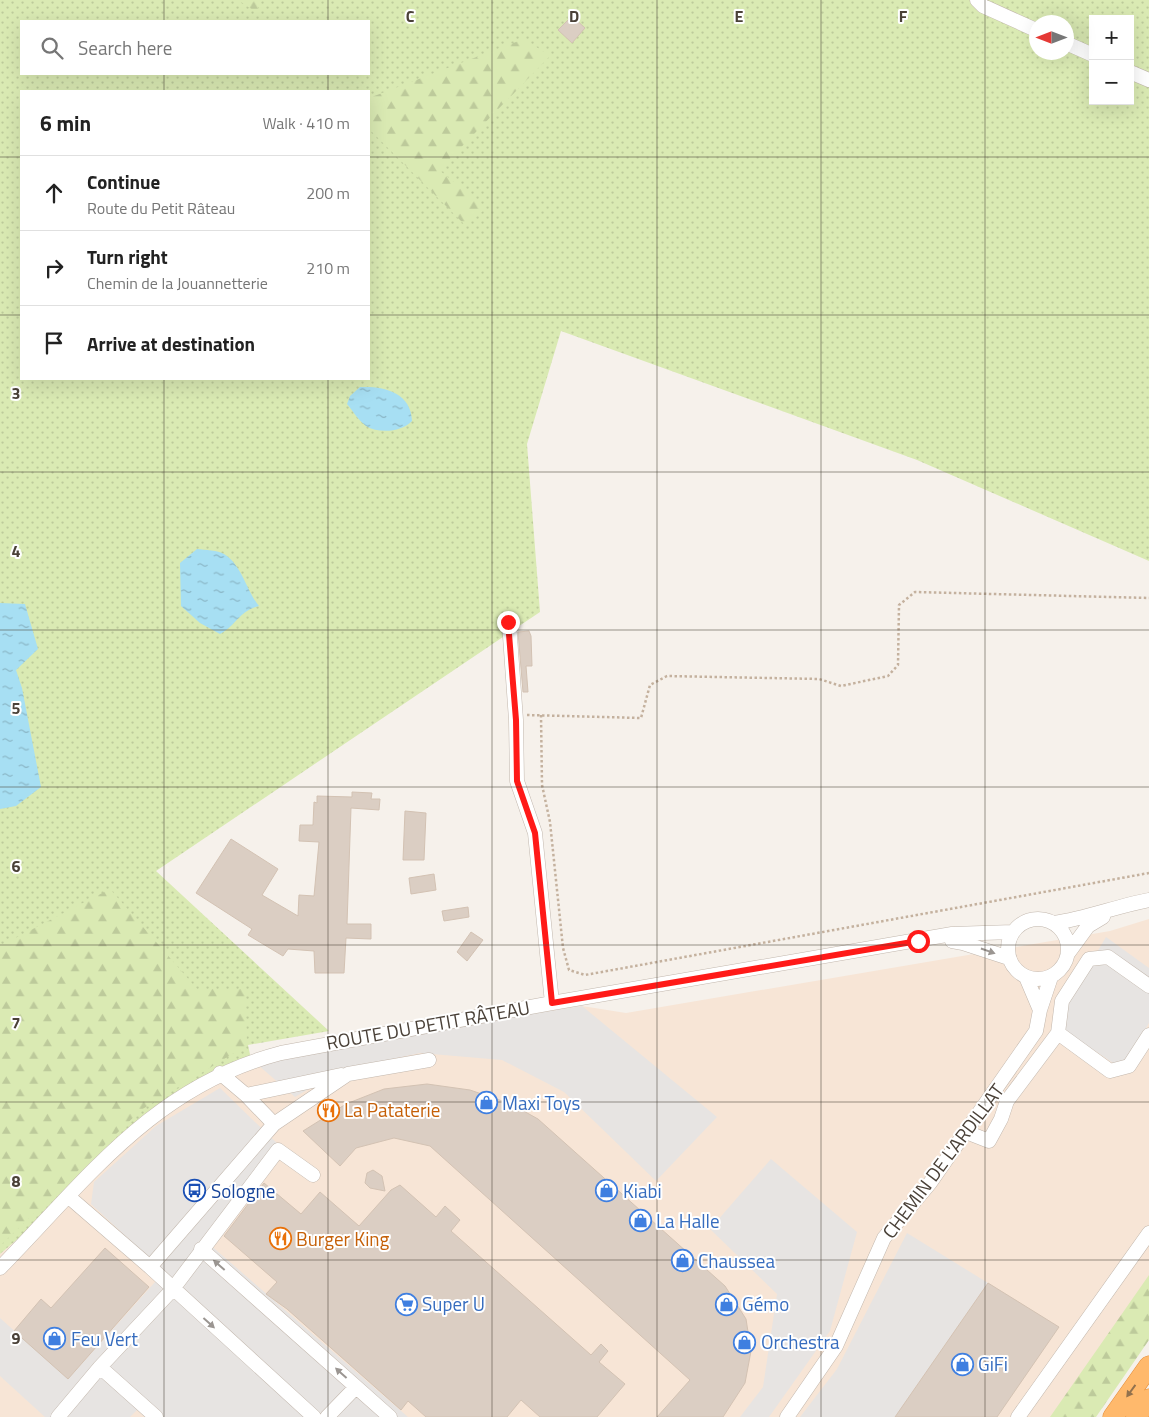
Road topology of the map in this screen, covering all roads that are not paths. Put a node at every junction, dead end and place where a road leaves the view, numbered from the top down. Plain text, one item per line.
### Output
1 (976, 0) edge
2 (1029, 27) edge
3 (1074, 47) edge
4 (1089, 53) edge
5 (1134, 74) edge
6 (1149, 80) edge
7 (508, 622) dead end
8 (1149, 900) edge
9 (1125, 904) junction
10 (1054, 923) junction
11 (1013, 932) junction
12 (931, 938) junction
13 (1069, 952) junction
14 (1009, 958) junction
15 (1051, 977) junction
16 (1026, 978) junction
17 (1149, 986) edge
18 (552, 1003) junction
19 (1040, 1010) junction
20 (1058, 1033) junction
21 (1149, 1035) edge
22 (429, 1060) dead end
23 (220, 1074) junction
24 (348, 1074) junction
25 (246, 1095) junction
26 (274, 1124) junction
27 (966, 1132) junction
28 (313, 1175) dead end
29 (68, 1198) junction
30 (1149, 1233) edge
31 (201, 1249) junction
32 (150, 1267) junction
33 (0, 1268) edge
34 (172, 1290) junction
35 (1149, 1366) edge
36 (100, 1367) junction
37 (356, 1386) junction
38 (1149, 1399) edge
39 (58, 1417) edge
40 (156, 1417) edge
41 (314, 1417) edge
42 (327, 1417) edge
43 (390, 1417) edge
44 (787, 1417) edge
45 (1018, 1417) edge
46 (1113, 1417) edge
47 (1136, 1417) edge

1 - 2 street
3 - 4 street
5 - 6 street
7 - 18 street
8 - 9 street
9 - 10 street
9 - 13 street
10 - 11 street
10 - 13 street
11 - 12 street, ROUTE DU PETIT RÂTEAU
11 - 14 street
12 -> 14 street, ROUTE DU PETIT RÂTEAU
12 - 18 street, ROUTE DU PETIT RÂTEAU
13 - 15 street
14 - 16 street
15 - 16 street
15 - 19 street, CHEMIN DE L'ARDILLAT
16 - 19 street
17 - 20 street
18 - 23 street, ROUTE DU PETIT RÂTEAU
19 - 27 street, CHEMIN DE L'ARDILLAT
20 - 21 street
20 - 27 street
22 - 24 street
23 - 25 street
23 - 29 street, ROUTE DU PETIT RÂTEAU
24 - 25 street
24 - 26 street
25 - 26 street
26 - 32 street
27 - 44 street, CHEMIN DE L'ARDILLAT
28 - 31 street
29 - 32 street
29 - 33 street, ROUTE DU PETIT RÂTEAU
30 - 45 street
31 - 34 street
37 -> 31 street
32 - 34 street
34 - 36 street
34 -> 41 street
35 -> 46 highway
36 - 39 street
36 - 40 street
37 - 42 street
37 - 43 street
38 - 47 highway

